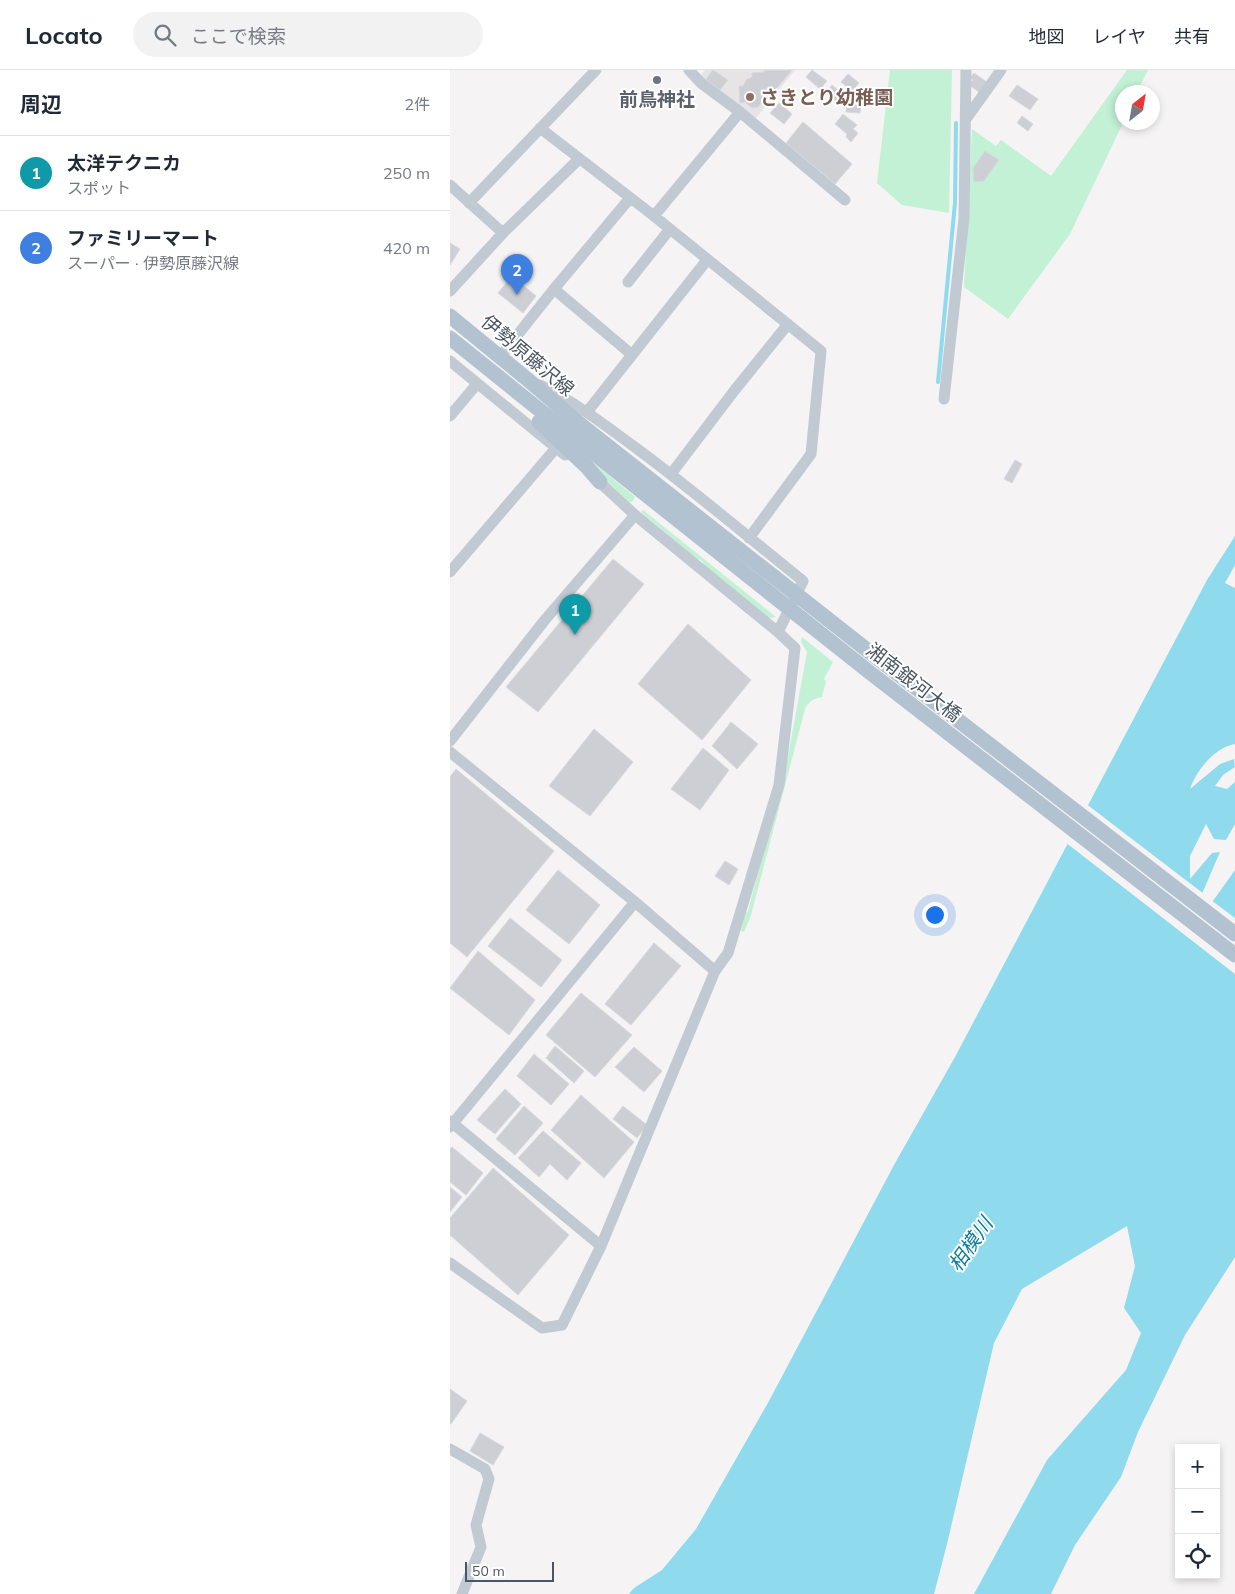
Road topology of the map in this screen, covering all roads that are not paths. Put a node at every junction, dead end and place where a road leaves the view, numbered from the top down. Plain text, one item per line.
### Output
1 (596, 70) edge
2 (688, 70) edge
3 (966, 70) edge
4 (1001, 70) edge
5 (740, 112) junction
6 (966, 119) junction
7 (540, 128) junction
8 (579, 159) junction
9 (450, 185) edge
10 (630, 198) junction
11 (844, 200) dead end
12 (469, 203) junction
13 (654, 216) junction
14 (670, 230) junction
15 (503, 233) junction
16 (707, 260) junction
17 (628, 282) dead end
18 (554, 289) junction
19 (450, 291) edge
20 (450, 316) edge
21 (788, 324) junction
22 (450, 338) edge
23 (631, 354) junction
24 (500, 357) junction
25 (450, 361) edge
26 (477, 384) junction
27 (944, 398) dead end
28 (534, 407) junction
29 (450, 416) edge
30 (580, 424) junction
31 (556, 448) junction
32 (671, 474) junction
33 (600, 482) junction
34 (635, 515) junction
35 (749, 538) junction
36 (450, 572) edge
37 (778, 632) junction
38 (450, 741) edge
39 (450, 752) edge
40 (635, 902) junction
41 (1235, 934) edge
42 (1235, 955) edge
43 (715, 971) junction
44 (451, 1124) edge
45 (601, 1246) junction
46 (450, 1263) edge
47 (450, 1449) edge
48 (462, 1594) edge

1 - 7 street
2 - 5 street
3 - 6 street
4 - 6 street
5 - 11 street
5 - 13 street
6 - 27 street
7 - 8 street
7 - 12 street
8 - 10 street
8 - 15 street
9 - 12 street
10 - 13 street
10 - 18 street
12 - 15 street
13 - 14 street
14 - 16 street
14 - 17 street
15 - 19 street
16 - 21 street
16 - 23 street
18 - 23 street
18 - 24 street
20 - 24 main road, 伊勢原藤沢線
21 - 32 street
21 - 35 street
22 - 28 main road, 伊勢原藤沢線
23 - 30 street
24 - 30 main road, 伊勢原藤沢線
25 - 26 street
26 - 29 street
26 - 31 street
28 - 30 main road, 伊勢原藤沢線
28 - 33 main road
30 - 32 street
30 - 41 main road, 湘南銀河大橋, bridge
30 - 42 main road, 湘南銀河大橋, bridge
31 - 33 street
31 - 36 street
32 - 35 street
33 - 34 street
34 - 37 street
34 - 38 street
35 - 37 street
37 - 43 street
39 - 40 street
40 - 43 street
40 - 44 street
43 - 45 street
44 - 45 street
45 - 46 street
47 - 48 street

